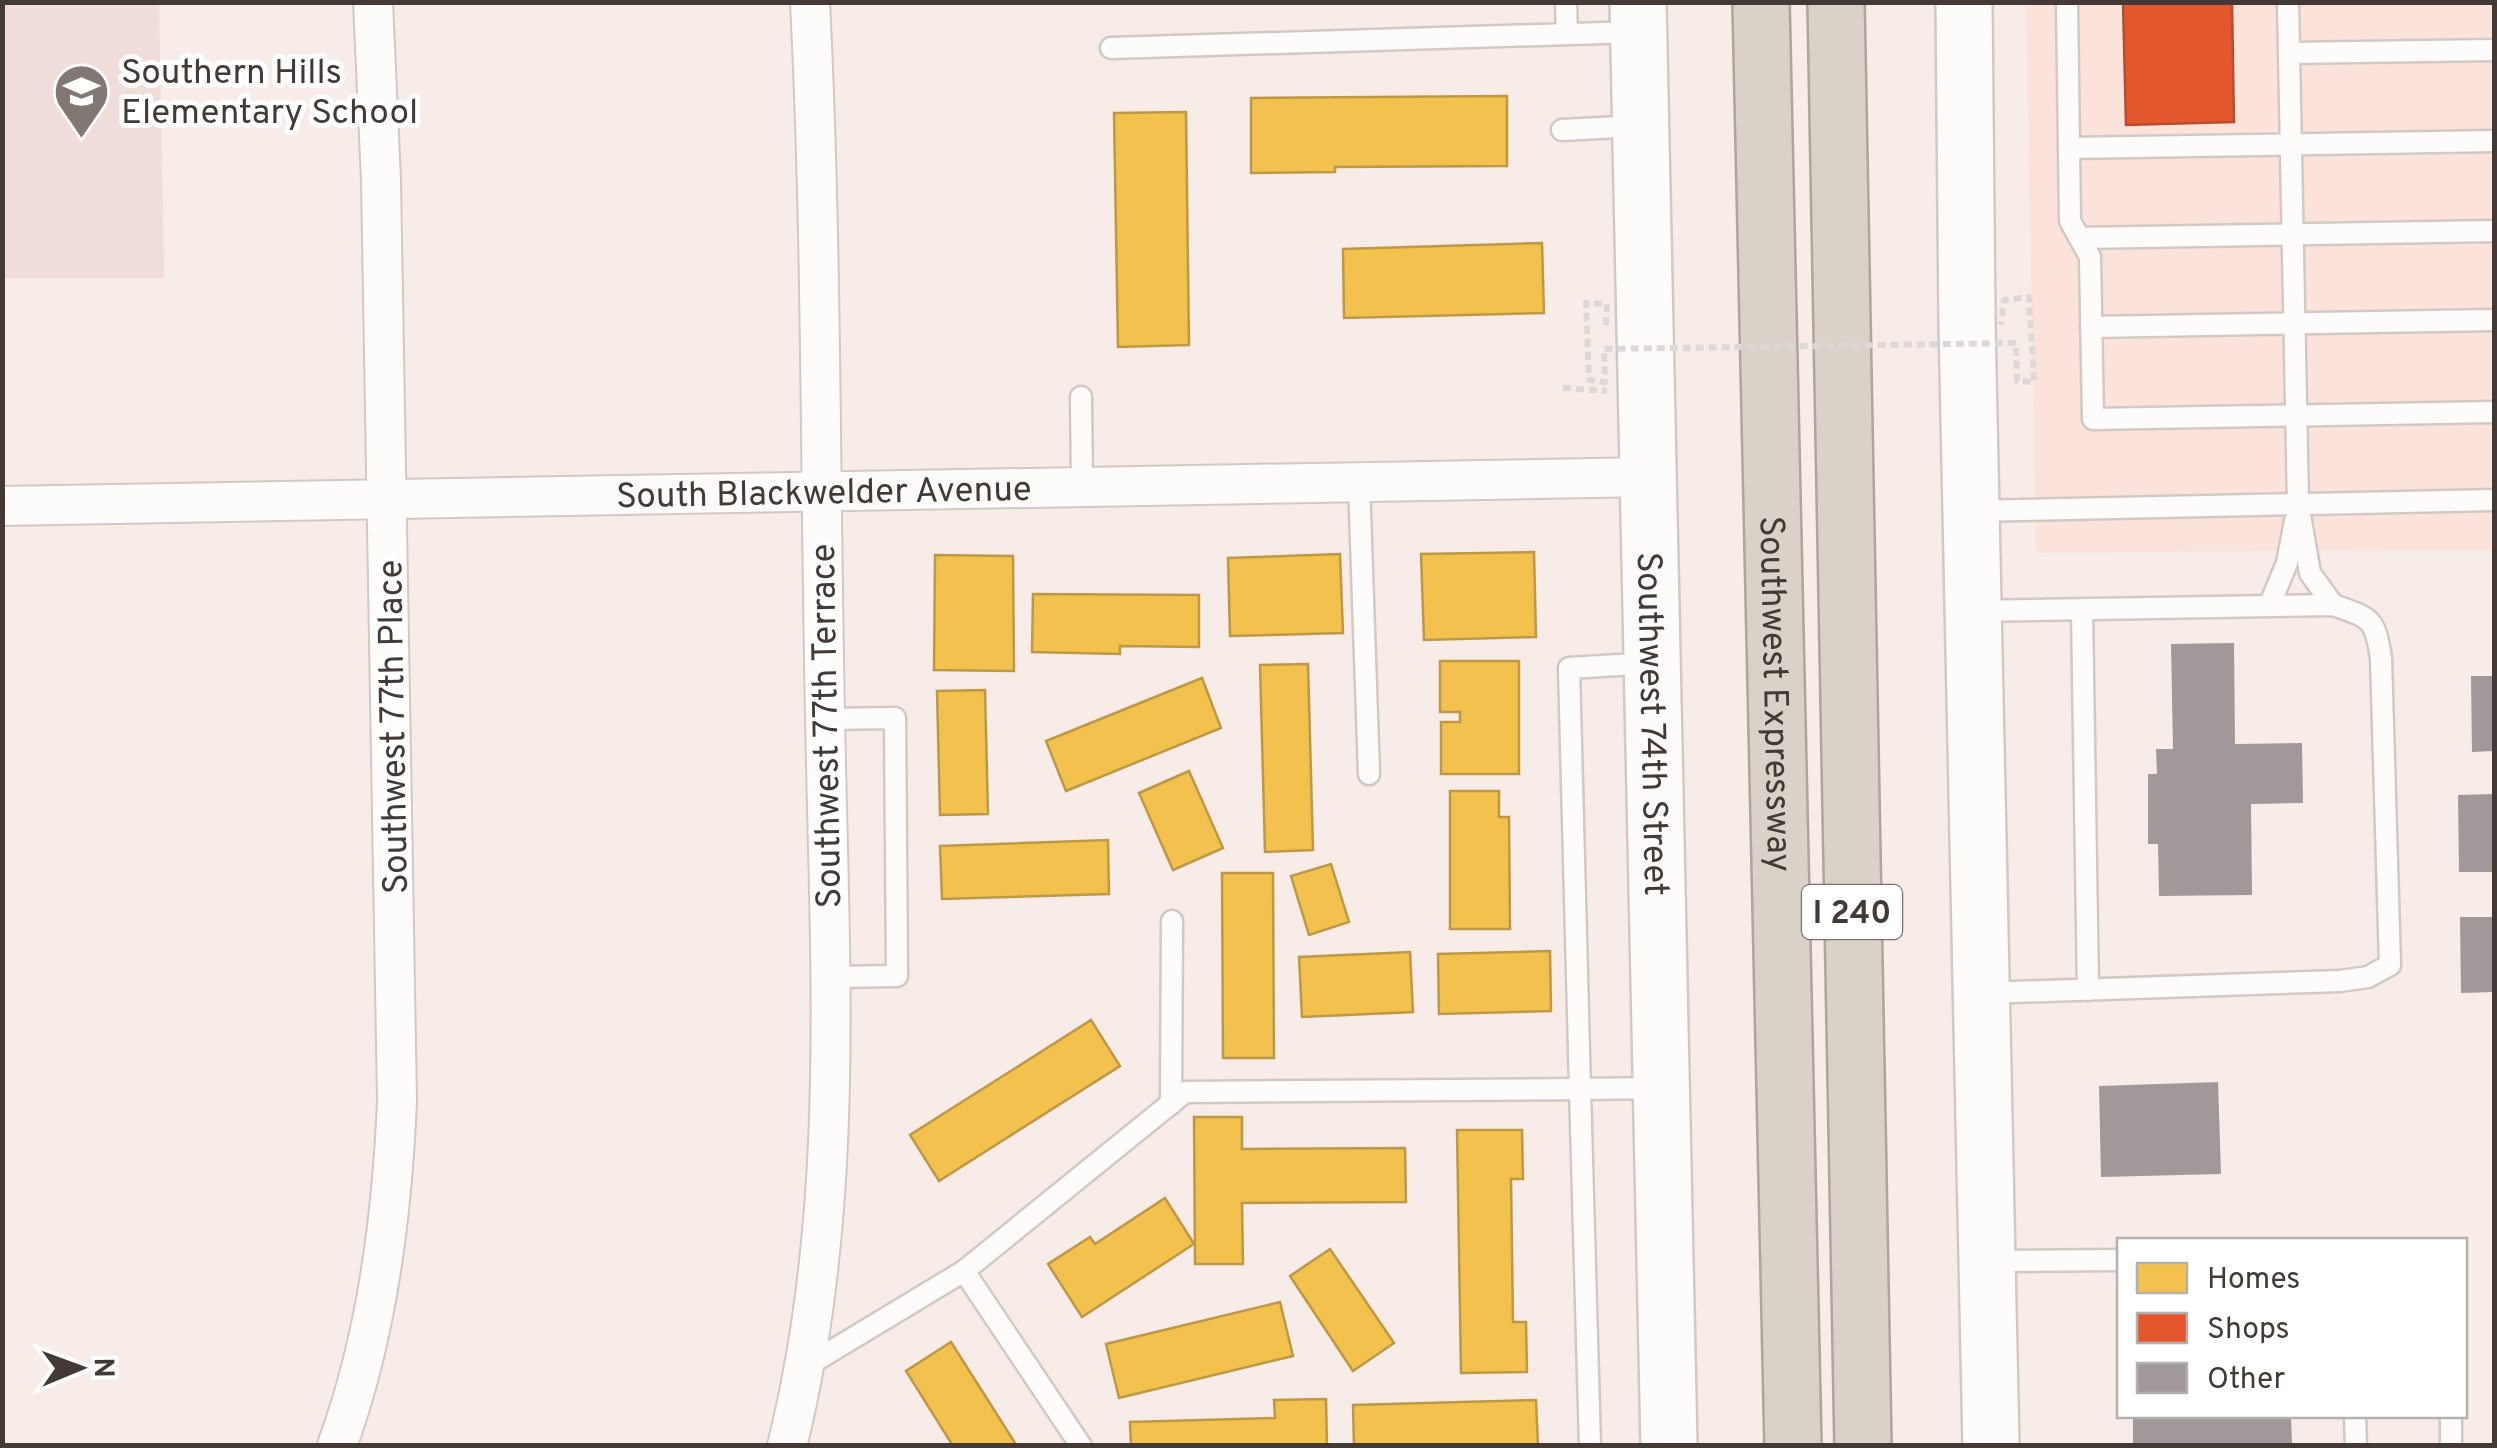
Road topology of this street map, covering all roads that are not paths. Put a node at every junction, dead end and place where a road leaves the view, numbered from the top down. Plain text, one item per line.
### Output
1 (372, 2) edge
2 (810, 2) edge
3 (1566, 2) edge
4 (1761, 2) edge
5 (1836, 2) edge
6 (1964, 2) edge
7 (2066, 2) edge
8 (2288, 2) edge
9 (1638, 17) edge
10 (1566, 34) junction
11 (1112, 48) dead end
12 (2494, 50) edge
13 (2289, 53) junction
14 (1640, 126) junction
15 (1562, 130) dead end
16 (2494, 141) edge
17 (2291, 144) junction
18 (2069, 148) junction
19 (2494, 231) edge
20 (2293, 234) junction
21 (2080, 238) junction
22 (2494, 320) edge
23 (2294, 324) junction
24 (2091, 327) junction
25 (1081, 397) dead end
26 (2494, 412) edge
27 (2296, 415) junction
28 (1648, 477) junction
29 (1359, 482) junction
30 (1082, 486) junction
31 (820, 490) junction
32 (387, 498) junction
33 (2494, 500) edge
34 (2298, 504) junction
35 (2, 506) edge
36 (1970, 511) junction
37 (2333, 605) junction
38 (2269, 606) junction
39 (2082, 610) junction
40 (1973, 612) junction
41 (1654, 664) junction
42 (824, 719) junction
43 (1369, 774) dead end
44 (1172, 921) dead end
45 (829, 977) junction
46 (2088, 990) junction
47 (1981, 994) junction
48 (1662, 1088) junction
49 (1580, 1089) junction
50 (1171, 1104) junction
51 (2117, 1260) edge
52 (1987, 1261) junction
53 (964, 1271) junction
54 (805, 1367) junction
55 (2355, 1418) edge
56 (2450, 1418) edge
57 (337, 1446) edge
58 (787, 1446) edge
59 (1080, 1446) edge
60 (1590, 1446) edge
61 (1669, 1446) edge
62 (1793, 1446) edge
63 (1863, 1446) edge
64 (1991, 1446) edge
65 (2356, 1446) edge
66 (2451, 1446) edge

1 - 32 street, Southwest 77th Place
2 - 31 street, Southwest 77th Terrace
3 - 10 lane
4 - 62 highway, Southwest Expressway / I 240
5 - 63 highway, Southwest Expressway / I 240
6 - 36 main road
7 - 18 lane
8 - 13 lane
9 - 10 lane
9 - 14 main road, Southwest 74th Street
10 - 11 lane
12 - 13 lane
13 - 17 lane
14 - 15 lane
14 - 28 main road, Southwest 74th Street
16 - 17 lane
17 - 18 lane
17 - 20 lane
18 - 21 lane
19 - 20 lane
20 - 21 lane
20 - 23 lane
21 - 24 lane
22 - 23 lane
23 - 24 lane
23 - 27 lane
24 - 27 lane
25 - 30 lane
26 - 27 lane
27 - 34 lane
28 - 29 street, South Blackwelder Avenue
28 - 41 main road, Southwest 74th Street
29 - 30 street, South Blackwelder Avenue
29 - 43 lane
30 - 31 street, South Blackwelder Avenue
31 - 32 street, South Blackwelder Avenue
31 - 42 street, Southwest 77th Terrace
32 - 35 street, South Blackwelder Avenue
32 - 57 street, Southwest 77th Place
33 - 34 lane
34 - 36 lane
34 - 37 lane
34 - 38 lane
36 - 40 main road
37 - 38 lane
37 - 46 lane
38 - 39 lane
39 - 40 lane
39 - 46 lane
40 - 47 main road
41 - 48 main road, Southwest 74th Street
41 - 49 lane
42 - 45 street, Southwest 77th Terrace
42 - 45 lane
44 - 50 lane
45 - 54 street, Southwest 77th Terrace
46 - 47 lane
47 - 52 main road
48 - 49 lane
48 - 61 main road, Southwest 74th Street
49 - 50 lane
49 - 60 lane
50 - 53 lane
51 - 52 lane
52 - 64 main road
53 - 54 lane
53 - 59 lane
54 - 58 street, Southwest 77th Terrace
55 - 65 lane
56 - 66 lane

